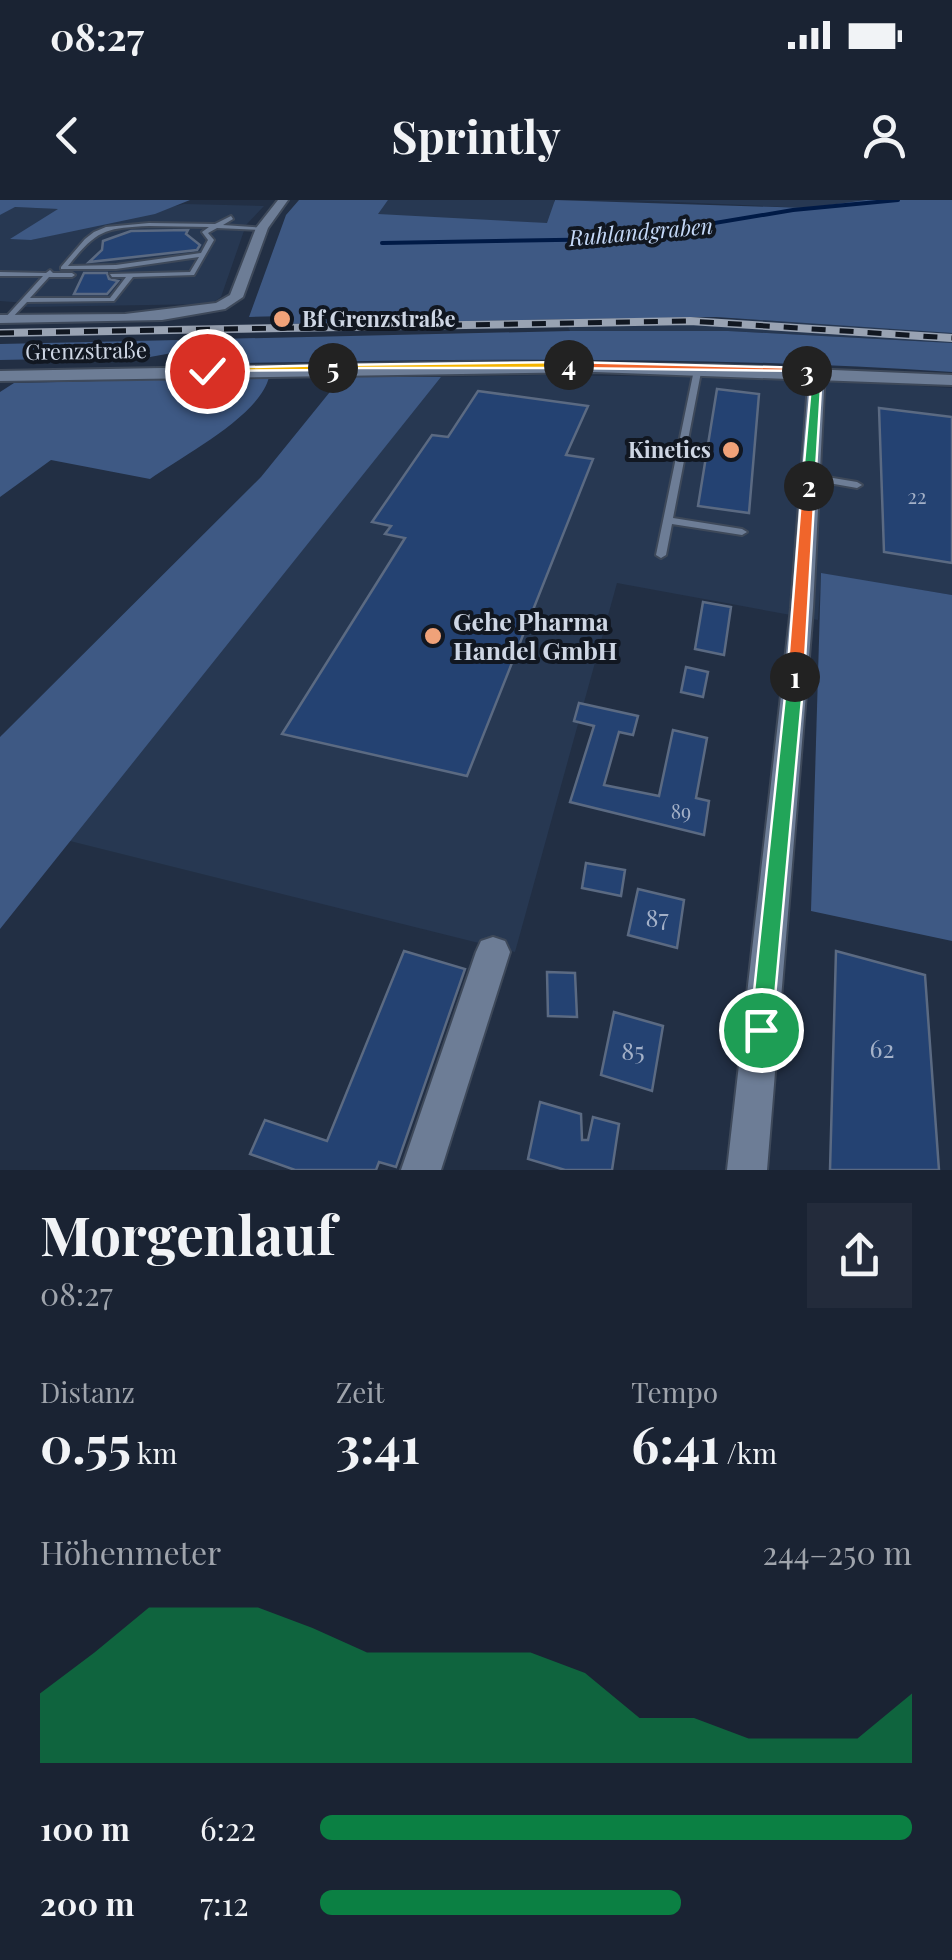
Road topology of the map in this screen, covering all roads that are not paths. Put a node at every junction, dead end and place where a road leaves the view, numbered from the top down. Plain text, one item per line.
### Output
1 (283, 200) edge
2 (231, 218) dead end
3 (262, 228) junction
4 (207, 230) junction
5 (203, 255) junction
6 (63, 268) junction
7 (0, 274) edge
8 (131, 274) junction
9 (43, 278) junction
10 (0, 286) edge
11 (24, 300) junction
12 (4, 319) edge
13 (698, 366) junction
14 (817, 371) junction
15 (0, 376) edge
16 (952, 380) edge
17 (809, 477) junction
18 (857, 485) dead end
19 (668, 520) junction
20 (742, 532) dead end
21 (660, 555) dead end
22 (493, 952) dead end
23 (422, 1170) edge
24 (747, 1170) edge

1 - 3 street
2 - 4 lane
3 - 4 lane
3 - 12 street
4 - 5 lane
4 - 6 lane
5 - 6 lane
5 - 8 lane
6 - 9 lane
7 - 9 lane
8 - 9 lane
8 - 11 lane
9 - 10 lane
9 - 11 lane
11 - 12 lane
13 - 14 street, Grenzstraße
13 - 15 street, Grenzstraße
13 - 19 lane
14 - 16 street, Grenzstraße
14 - 17 street
17 - 18 lane
17 - 24 street
19 - 20 lane
19 - 21 lane
22 - 23 street

